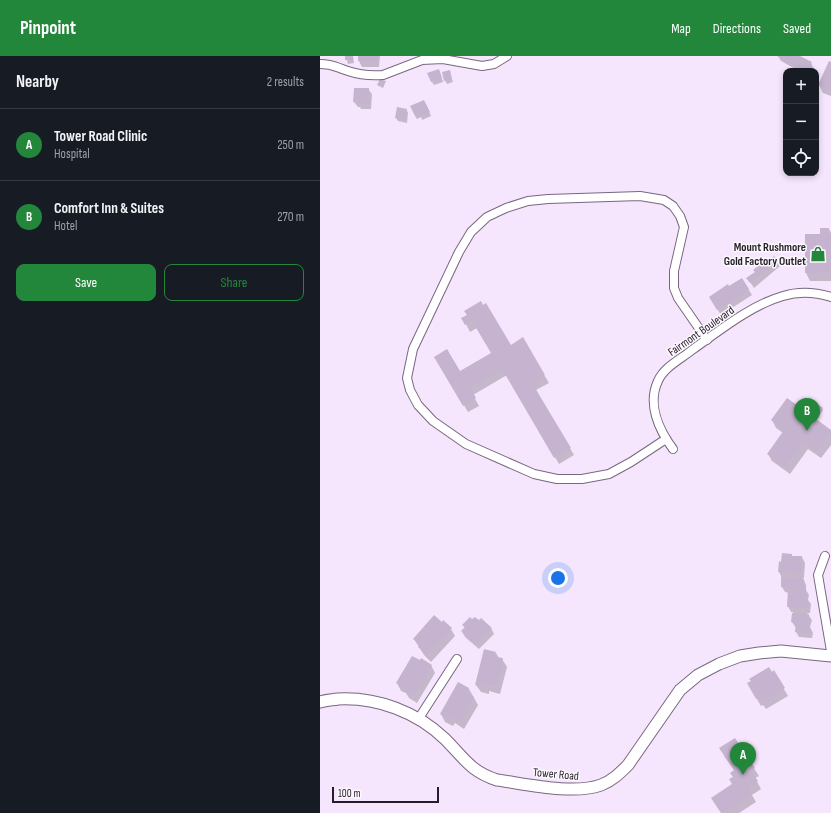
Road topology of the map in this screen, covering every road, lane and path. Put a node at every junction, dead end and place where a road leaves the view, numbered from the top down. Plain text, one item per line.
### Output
1 (507, 56) edge
2 (320, 64) edge
3 (831, 297) edge
4 (707, 340) junction
5 (666, 439) junction
6 (673, 449) dead end
7 (825, 556) dead end
8 (831, 651) edge
9 (831, 656) edge
10 (457, 659) dead end
11 (320, 702) edge
12 (419, 718) junction

1 - 2 street
3 - 4 street, Fairmont Boulevard
4 - 5 street, Fairmont Boulevard
4 - 5 street
5 - 6 street, Fairmont Boulevard
7 - 8 street
9 - 12 street, Tower Road
10 - 12 street
11 - 12 street, Tower Road

